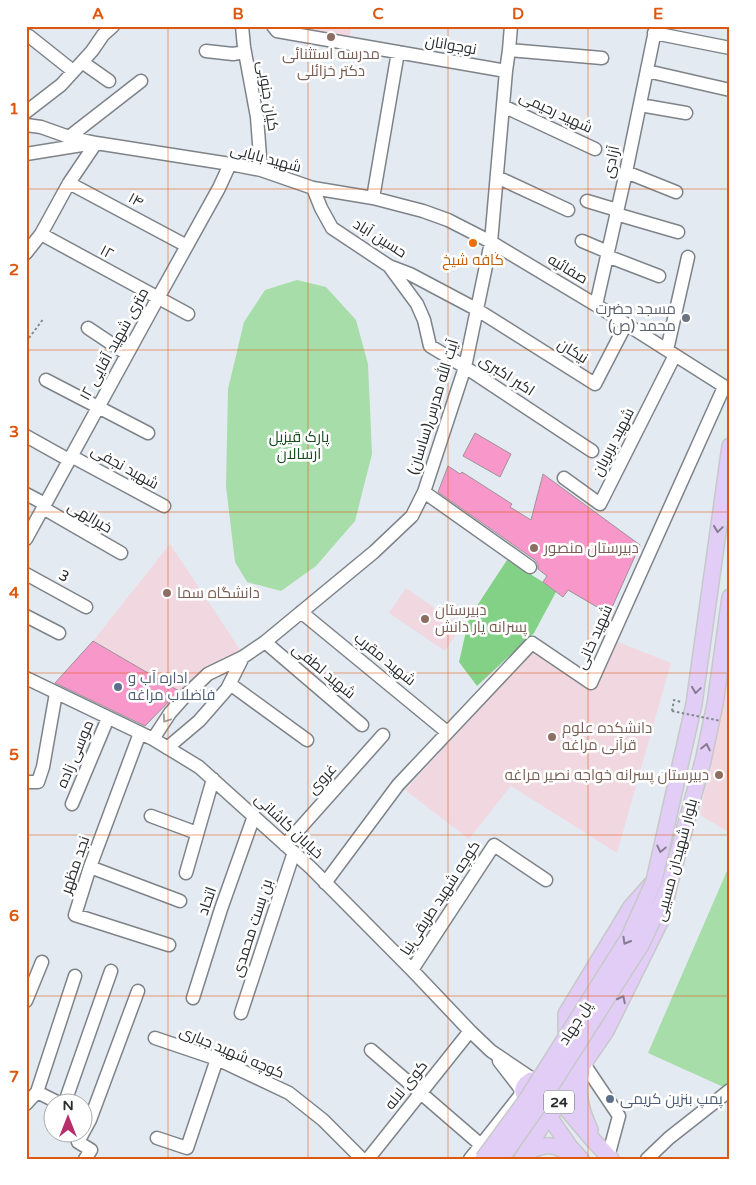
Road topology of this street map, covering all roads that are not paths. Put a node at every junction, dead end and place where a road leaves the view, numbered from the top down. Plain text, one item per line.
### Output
1 (113, 26) edge
2 (242, 26) edge
3 (273, 26) edge
4 (511, 26) edge
5 (655, 30) edge
6 (29, 36) dead end
7 (730, 48) edge
8 (206, 50) dead end
9 (510, 50) junction
10 (245, 52) junction
11 (398, 52) junction
12 (602, 58) dead end
13 (78, 67) junction
14 (506, 71) junction
15 (647, 71) junction
16 (109, 81) dead end
17 (141, 81) dead end
18 (730, 90) edge
19 (640, 105) junction
20 (503, 106) junction
21 (26, 112) edge
22 (686, 113) dead end
23 (26, 125) edge
24 (69, 137) junction
25 (96, 143) junction
26 (595, 149) dead end
27 (26, 154) edge
28 (230, 164) junction
29 (261, 170) junction
30 (626, 172) junction
31 (497, 177) junction
32 (69, 183) junction
33 (313, 188) junction
34 (676, 192) dead end
35 (374, 198) junction
36 (587, 201) dead end
37 (568, 210) dead end
38 (617, 212) junction
39 (678, 232) dead end
40 (41, 234) junction
41 (582, 241) dead end
42 (491, 242) junction
43 (187, 246) junction
44 (26, 253) edge
45 (607, 254) junction
46 (688, 256) dead end
47 (389, 266) junction
48 (659, 276) dead end
49 (158, 298) junction
50 (596, 305) junction
51 (476, 309) junction
52 (188, 314) dead end
53 (626, 324) junction
54 (88, 328) dead end
55 (671, 353) junction
56 (127, 354) junction
57 (465, 368) junction
58 (46, 380) dead end
59 (727, 388) edge
60 (98, 408) junction
61 (148, 433) dead end
62 (26, 436) edge
63 (730, 446) edge
64 (592, 451) dead end
65 (70, 458) junction
66 (564, 478) dead end
67 (424, 492) junction
68 (26, 494) edge
69 (44, 506) junction
70 (164, 506) dead end
71 (26, 539) edge
72 (121, 553) dead end
73 (530, 567) dead end
74 (26, 574) edge
75 (730, 597) edge
76 (86, 607) dead end
77 (301, 612) junction
78 (26, 616) edge
79 (59, 633) dead end
80 (265, 642) junction
81 (244, 657) junction
82 (26, 678) edge
83 (230, 684) junction
84 (56, 693) junction
85 (108, 718) junction
86 (362, 725) dead end
87 (448, 732) junction
88 (140, 733) junction
89 (384, 735) dead end
90 (152, 739) junction
91 (307, 740) dead end
92 (167, 748) junction
93 (213, 779) junction
94 (32, 782) edge
95 (72, 804) dead end
96 (151, 816) dead end
97 (254, 816) junction
98 (197, 833) junction
99 (289, 849) junction
100 (90, 867) junction
101 (186, 873) dead end
102 (546, 880) dead end
103 (325, 883) junction
104 (661, 883) junction
105 (180, 901) dead end
106 (169, 945) dead end
107 (42, 962) dead end
108 (412, 970) junction
109 (111, 971) dead end
110 (74, 976) dead end
111 (138, 991) dead end
112 (193, 998) dead end
113 (26, 1002) edge
114 (241, 1013) dead end
115 (606, 1031) junction
116 (470, 1032) junction
117 (155, 1038) dead end
118 (371, 1050) dead end
119 (491, 1051) junction
120 (217, 1060) junction
121 (584, 1064) junction
122 (534, 1080) junction
123 (730, 1090) edge
124 (37, 1092) junction
125 (69, 1092) edge
126 (523, 1092) junction
127 (421, 1093) junction
128 (42, 1094) edge
129 (559, 1100) junction
130 (92, 1103) edge
131 (26, 1104) edge
132 (548, 1115) junction
133 (590, 1136) junction
134 (158, 1138) dead end
135 (78, 1142) edge
136 (482, 1152) edge
137 (576, 1155) edge
138 (607, 1155) edge
139 (525, 1156) edge
140 (85, 1159) edge
141 (362, 1159) edge
142 (368, 1159) edge
143 (470, 1159) edge
144 (501, 1159) edge
145 (647, 1159) edge

1 - 13 street
2 - 10 street, کیان جنوبی
3 - 11 street, نوجوانان
4 - 9 street, آیت الله مدرس(ساسان)
5 - 7 street
5 - 15 street, آزادی
6 - 13 street
8 - 10 street
9 - 12 street
9 - 14 street, آیت الله مدرس(ساسان)
10 - 29 street, کیان جنوبی
11 - 14 street, نوجوانان
11 - 35 street
13 - 16 street
13 - 21 street
14 - 20 street, آیت الله مدرس(ساسان)
15 - 18 street
15 - 19 street, آزادی
17 - 24 street
19 - 22 street
19 - 30 street, آزادی
20 - 26 street, شهید رحیمی
20 - 31 street, آیت الله مدرس(ساسان)
23 - 24 street, شهید بابایی
24 - 25 street, شهید بابایی
25 - 27 street
25 - 28 street, شهید بابایی
25 - 32 street
28 - 29 street, شهید بابایی
28 - 43 street, ۱۲ متری شهید آقایی
29 - 33 street, شهید بابایی
30 - 34 street
30 - 38 street, آزادی
31 - 37 street
31 - 42 street, آیت الله مدرس(ساسان)
32 - 40 street
32 - 43 street, ۱۴
33 - 35 street, شهید بابایی
33 - 47 street, حسین آباد
35 - 42 street, شهید بابایی
36 - 38 street
38 - 39 street
38 - 45 street, آزادی
40 - 44 street
40 - 49 street, ۱۲
41 - 45 street
42 - 50 street, صفائیه
42 - 51 street, آیت الله مدرس(ساسان)
43 - 49 street, ۱۲ متری شهید آقایی
45 - 48 street
45 - 50 street, آزادی
46 - 55 street
47 - 51 street, حسین آباد
47 - 57 street, اکبر اکبری
49 - 52 street, ۱۲
49 - 56 street, ۱۲ متری شهید آقایی
50 - 53 street, صفائیه
51 - 53 street, نیکان
51 - 57 street, آیت الله مدرس(ساسان)
53 - 55 street, صفائیه
54 - 56 street
55 - 59 street, صفائیه
55 - 66 street, شهید بربریان
56 - 60 street, ۱۲ متری شهید آقایی
57 - 64 street, اکبر اکبری
57 - 67 street, آیت الله مدرس(ساسان)
58 - 60 street
59 - 87 street, شهید خانی
60 - 61 street
60 - 65 street, ۱۲ متری شهید آقایی
62 - 65 street, شهید نجفی
63 -> 104 main road, بلوار شهیدان مسیبی
65 - 69 street, ۱۲ متری شهید آقایی
65 - 70 street, شهید نجفی
67 - 73 street
67 - 77 street, آیت الله مدرس(ساسان)
68 - 69 street, خیرالهی
69 - 71 street, ۱۲ متری شهید آقایی
69 - 72 street, خیرالهی
74 - 76 street, 3
104 -> 75 main road, بلوار شهیدان مسیبی
77 - 80 street, آیت الله مدرس(ساسان)
77 - 87 street, شهید مقرب
78 - 79 street
80 - 81 street, آیت الله مدرس(ساسان)
80 - 86 street, شهید لطفی
81 - 83 street, آیت الله مدرس(ساسان)
81 -> 90 street, آیت الله مدرس(ساسان)
82 - 84 street, خیابان کاشانی
83 - 91 street
83 - 92 street, آیت الله مدرس(ساسان)
84 - 85 street, خیابان کاشانی
84 - 94 street
85 - 88 street, خیابان کاشانی
85 - 95 street, موسی زاده
87 - 103 street, شهید خانی
88 - 90 street, خیابان کاشانی
88 - 100 street, نجد مظهر
89 - 99 street, غروی
90 - 92 street, خیابان کاشانی
92 - 93 street, خیابان کاشانی
93 - 97 street, خیابان کاشانی
93 - 98 street
96 - 98 street
97 - 99 street, خیابان کاشانی
97 - 112 street, اتحاد
98 - 101 street
99 - 103 street, خیابان کاشانی
99 - 114 street, بن بست محمدی
100 - 105 street
100 - 106 street, نجد مظهر
102 - 108 street, کوچه شهید طریقی‌نیا
103 - 108 street, خیابان کاشانی
115 -> 104 main road, بلوار شهیدان مسیبی
104 - 115 main road
104 -> 136 main road, پل جهاد, bridge
104 - 144 main road, پل جهاد, bridge
107 - 113 street
108 - 116 street, خیابان کاشانی
109 - 125 street
110 - 124 street
111 - 130 street
115 - 121 main road, بلوار شهیدان مسیبی
116 - 119 street, خیابان کاشانی
116 - 127 street, کوی لاله
117 - 120 street, کوچه شهید جباری
118 - 127 street
119 - 122 street, خیابان کاشانی
119 - 126 street, خیابان کاشانی
120 - 134 street
120 - 141 street, کوچه شهید جباری
121 - 129 main road, بلوار شهیدان مسیبی
121 - 138 main road
121 - 138 street
122 - 126 main road, 24
122 - 129 main road, 24
123 - 145 street
124 - 128 street
124 - 131 street
126 - 132 main road, 24
126 - 136 street, 24
127 - 136 street
127 - 142 street, کوی لاله
129 - 132 main road, 24
129 - 133 main road, 24
132 - 137 main road, 24
132 - 139 main road, 24
133 - 137 main road
133 - 138 main road, 24
135 - 140 street
136 - 143 street, 24
137 - 139 main road

